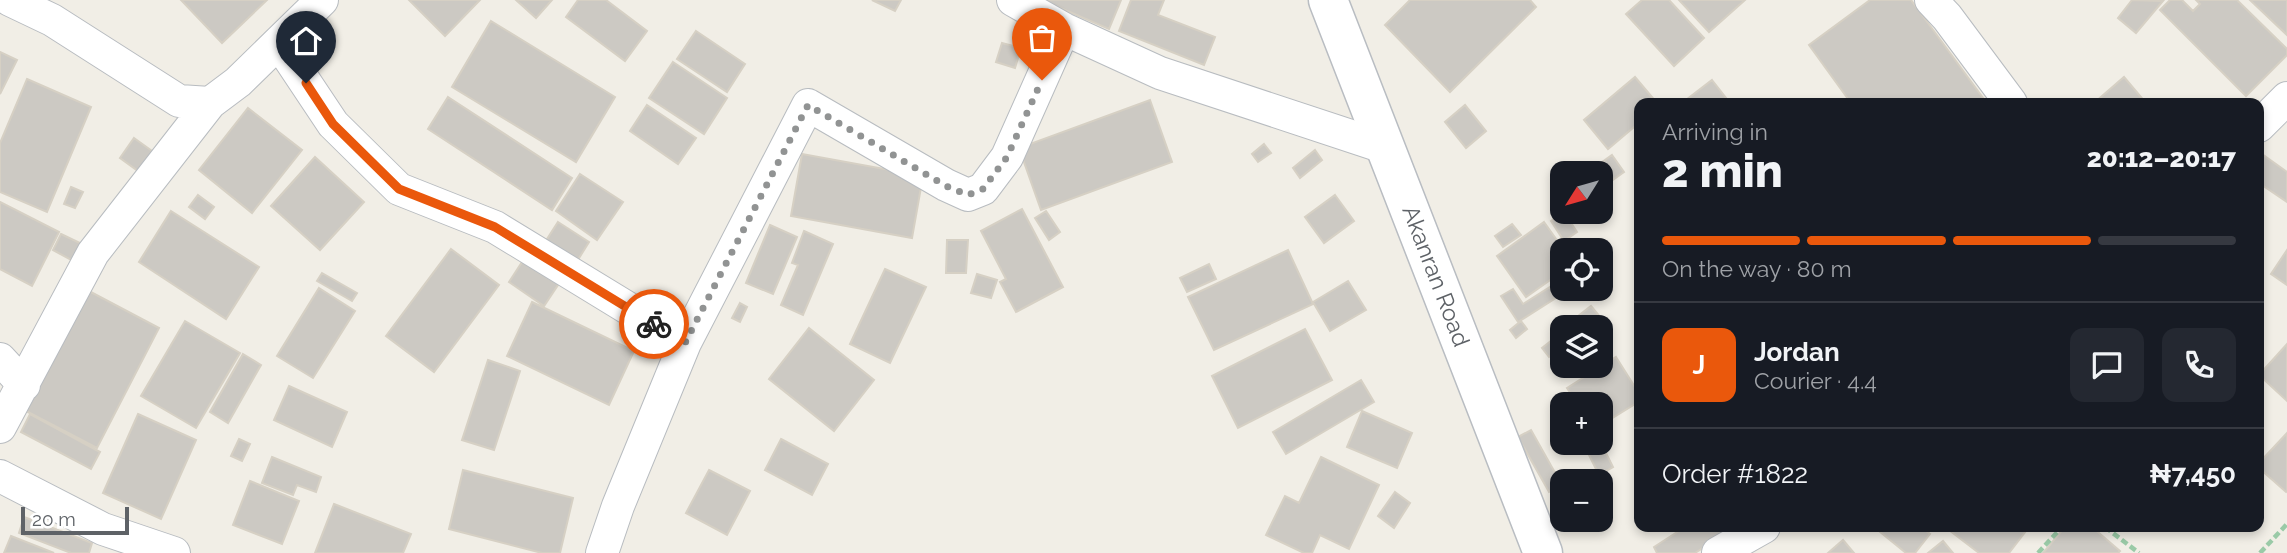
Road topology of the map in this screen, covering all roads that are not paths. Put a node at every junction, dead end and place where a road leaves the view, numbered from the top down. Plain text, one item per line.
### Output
1 (10, 0) edge
2 (321, 0) edge
3 (1013, 0) edge
4 (1328, 0) edge
5 (1931, 0) edge
6 (57, 10) edge
7 (1064, 29) junction
8 (279, 43) junction
9 (2007, 98) edge
10 (2287, 98) edge
11 (210, 103) junction
12 (2264, 121) edge
13 (1387, 148) junction
14 (685, 343) junction
15 (0, 359) edge
16 (24, 385) junction
17 (0, 427) edge
18 (0, 476) edge
19 (1760, 539) edge
20 (174, 553) edge
21 (602, 553) edge
22 (1543, 553) edge
23 (1718, 553) edge

1 - 6 street
2 - 8 street
3 - 7 street
4 - 13 main road, Akanran Road
5 - 9 street
6 - 11 street
7 - 13 street
7 - 14 street
8 - 11 street
8 - 14 street
10 - 12 street
11 - 16 street
13 - 22 main road, Akanran Road
14 - 21 street
15 - 16 street
16 - 17 street
18 - 20 street
19 - 23 street

